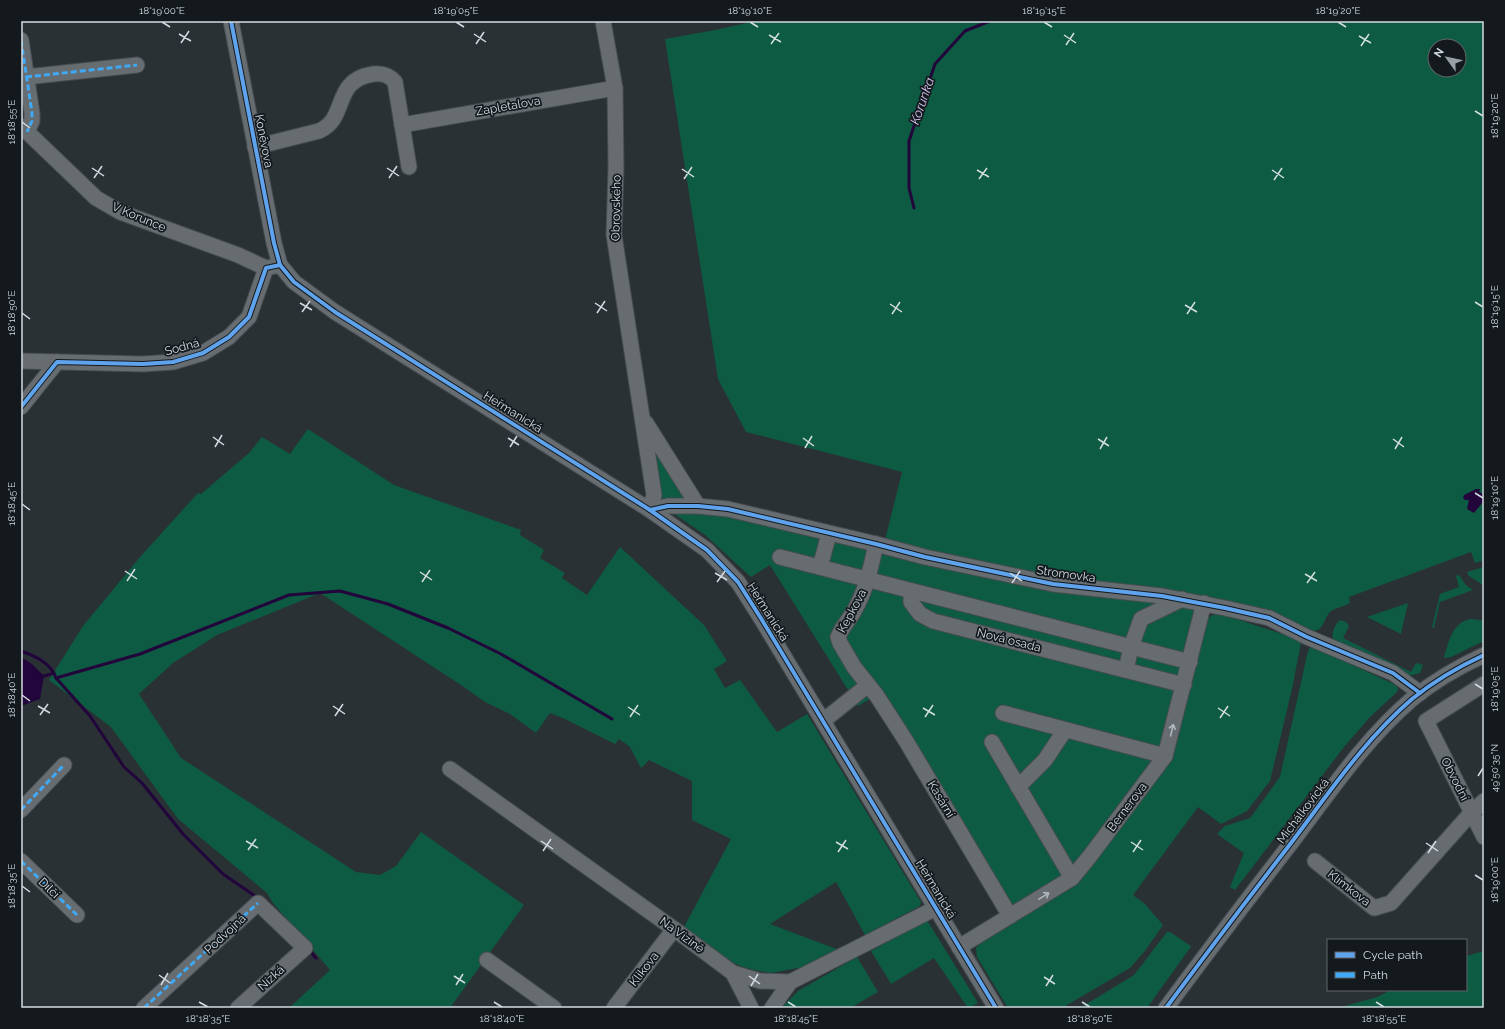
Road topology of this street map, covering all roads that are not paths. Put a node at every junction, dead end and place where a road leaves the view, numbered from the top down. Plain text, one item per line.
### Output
1 (231, 21) edge
2 (603, 21) edge
3 (21, 40) edge
4 (137, 64) dead end
5 (26, 77) junction
6 (614, 88) junction
7 (402, 125) junction
8 (24, 129) edge
9 (255, 147) junction
10 (409, 167) dead end
11 (273, 266) junction
12 (21, 360) edge
13 (57, 362) junction
14 (21, 407) edge
15 (642, 417) junction
16 (698, 506) junction
17 (650, 510) junction
18 (829, 534) junction
19 (876, 544) junction
20 (780, 557) dead end
21 (820, 567) junction
22 (868, 579) junction
23 (911, 591) junction
24 (1182, 599) junction
25 (1204, 603) junction
26 (1131, 647) junction
27 (1484, 655) edge
28 (1190, 662) junction
29 (1126, 670) junction
30 (1484, 684) edge
31 (868, 685) junction
32 (1184, 685) junction
33 (1420, 693) junction
34 (1003, 713) dead end
35 (822, 720) junction
36 (1065, 730) junction
37 (992, 742) dead end
38 (1165, 756) junction
39 (64, 765) dead end
40 (450, 769) dead end
41 (1018, 787) junction
42 (1484, 801) edge
43 (21, 810) edge
44 (1472, 812) junction
45 (1484, 837) edge
46 (21, 861) edge
47 (1314, 861) dead end
48 (1072, 878) junction
49 (936, 908) junction
50 (77, 915) dead end
51 (1010, 916) junction
52 (674, 929) junction
53 (959, 947) junction
54 (305, 948) joint
55 (487, 960) dead end
56 (733, 973) junction
57 (790, 982) junction
58 (144, 1008) edge
59 (238, 1008) edge
60 (554, 1008) edge
61 (614, 1008) edge
62 (751, 1008) edge
63 (772, 1008) edge
64 (996, 1008) edge
65 (1166, 1008) edge

1 - 9 street, Koněvova
2 - 6 street, Obrovského
3 - 5 street
4 - 5 street
5 - 8 street
6 - 7 street, Zapletalova
6 - 15 street, Obrovského
7 - 9 street
7 - 10 street
8 - 11 street, V Korunce
9 - 11 street, Koněvova
11 - 13 street, Sodná
11 - 17 street, Heřmanická
12 - 13 street, Sodná
13 - 14 street
15 - 16 street, Obrovského
15 - 17 street, Obrovského
16 - 17 street, Stromovka
16 - 18 street, Stromovka
17 - 35 street, Heřmanická
18 - 19 street, Stromovka
18 - 21 street
19 - 22 street, Kepkova
19 - 24 street, Stromovka
20 - 21 street, Nová osada
21 - 22 street, Nová osada
22 - 23 street, Nová osada
22 - 31 street, Kepkova
23 - 26 street, Nová osada
23 - 29 street, Nová osada
24 - 25 street, Stromovka
24 - 26 street
25 - 28 street, Bernerova
25 - 33 street, Stromovka
26 - 28 street, Nová osada
26 - 29 street
27 - 33 street, Michálkovická
28 - 32 street, Bernerova
29 - 32 street, Nová osada
30 - 44 street, Obvodní
31 - 35 street
31 - 51 street, Kasární
38 -> 32 street, Bernerova
33 - 65 street, Michálkovická
34 - 36 street
35 - 49 street, Heřmanická
36 - 38 street
36 - 41 street
37 - 41 street
38 - 48 street, Bernerova
39 - 43 street
40 - 52 street, Na Vizině
41 - 48 street
42 - 44 street, Klímkova
44 - 45 street, Obvodní
44 - 47 street, Klímkova
46 - 50 street, Dílčí
51 -> 48 street, Bernerova
49 - 53 street, Heřmanická
49 - 57 street, Na Vizině
51 - 53 street, Bernerova
52 - 56 street, Na Vizině
52 - 61 street, Klikova
53 - 64 street, Heřmanická
54 - 58 street, Podvojná
54 - 59 street, Nízká
55 - 60 street
56 - 57 street, Na Vizině
56 - 62 street
57 - 63 street

